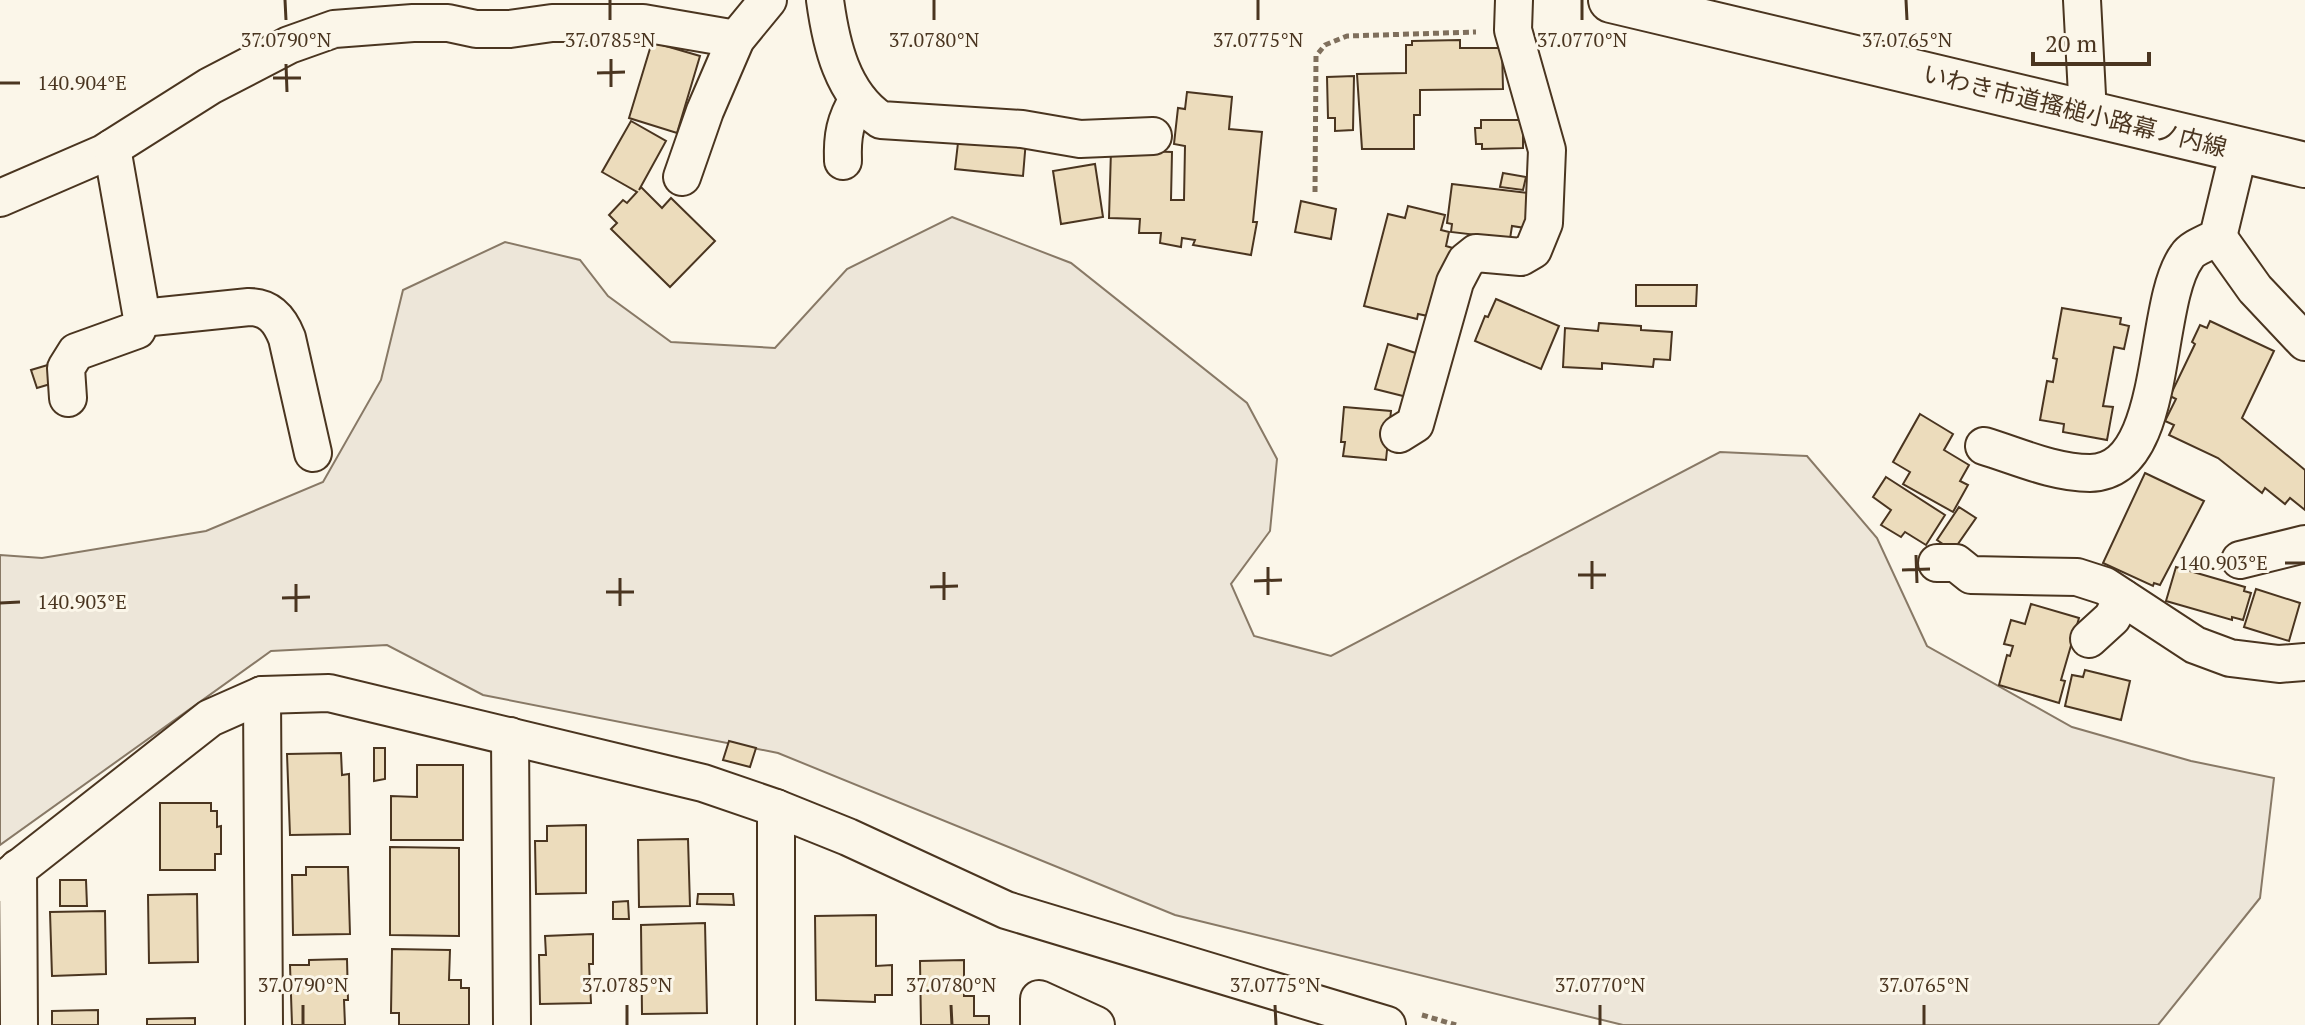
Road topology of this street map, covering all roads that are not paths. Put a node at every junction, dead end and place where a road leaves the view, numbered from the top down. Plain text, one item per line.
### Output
1 (768, 0) edge
2 (825, 0) edge
3 (1611, 0) edge
4 (2082, 0) edge
5 (467, 13) edge
6 (1514, 15) edge
7 (736, 39) junction
8 (858, 99) junction
9 (2088, 114) junction
10 (1153, 136) dead end
11 (112, 148) junction
12 (2239, 150) junction
13 (843, 161) dead end
14 (2305, 165) edge
15 (682, 177) dead end
16 (0, 198) edge
17 (2218, 237) junction
18 (142, 318) junction
19 (2305, 342) edge
20 (68, 398) dead end
21 (1399, 434) dead end
22 (1984, 446) dead end
23 (313, 453) dead end
24 (2305, 544) edge
25 (2240, 560) dead end
26 (1937, 563) dead end
27 (2123, 598) junction
28 (2089, 639) dead end
29 (2305, 662) edge
30 (262, 695) junction
31 (510, 736) junction
32 (776, 808) junction
33 (9, 876) edge
34 (19, 1025) edge
35 (264, 1025) edge
36 (512, 1025) edge
37 (776, 1025) edge
38 (1039, 1025) edge
39 (1096, 1025) edge
40 (1387, 1025) edge

1 - 7 street
2 - 8 street
3 - 9 street, いわき市道搔槌小路幕ノ内線
4 - 9 street
5 - 7 street
5 - 11 street
6 - 21 street
7 - 15 street
8 - 10 street
8 - 13 street
9 - 12 street, いわき市道搔槌小路幕ノ内線
11 - 16 street
11 - 18 street
12 - 14 street, いわき市道搔槌小路幕ノ内線
12 - 17 street
17 - 19 street
17 - 22 street
18 - 20 street
18 - 23 street
24 - 25 street
26 - 27 street
27 - 28 street
27 - 29 street
30 - 31 street
30 - 33 street
30 - 35 street
31 - 32 street
31 - 36 street
32 - 37 street
32 - 40 street
33 - 34 street
38 - 39 street

